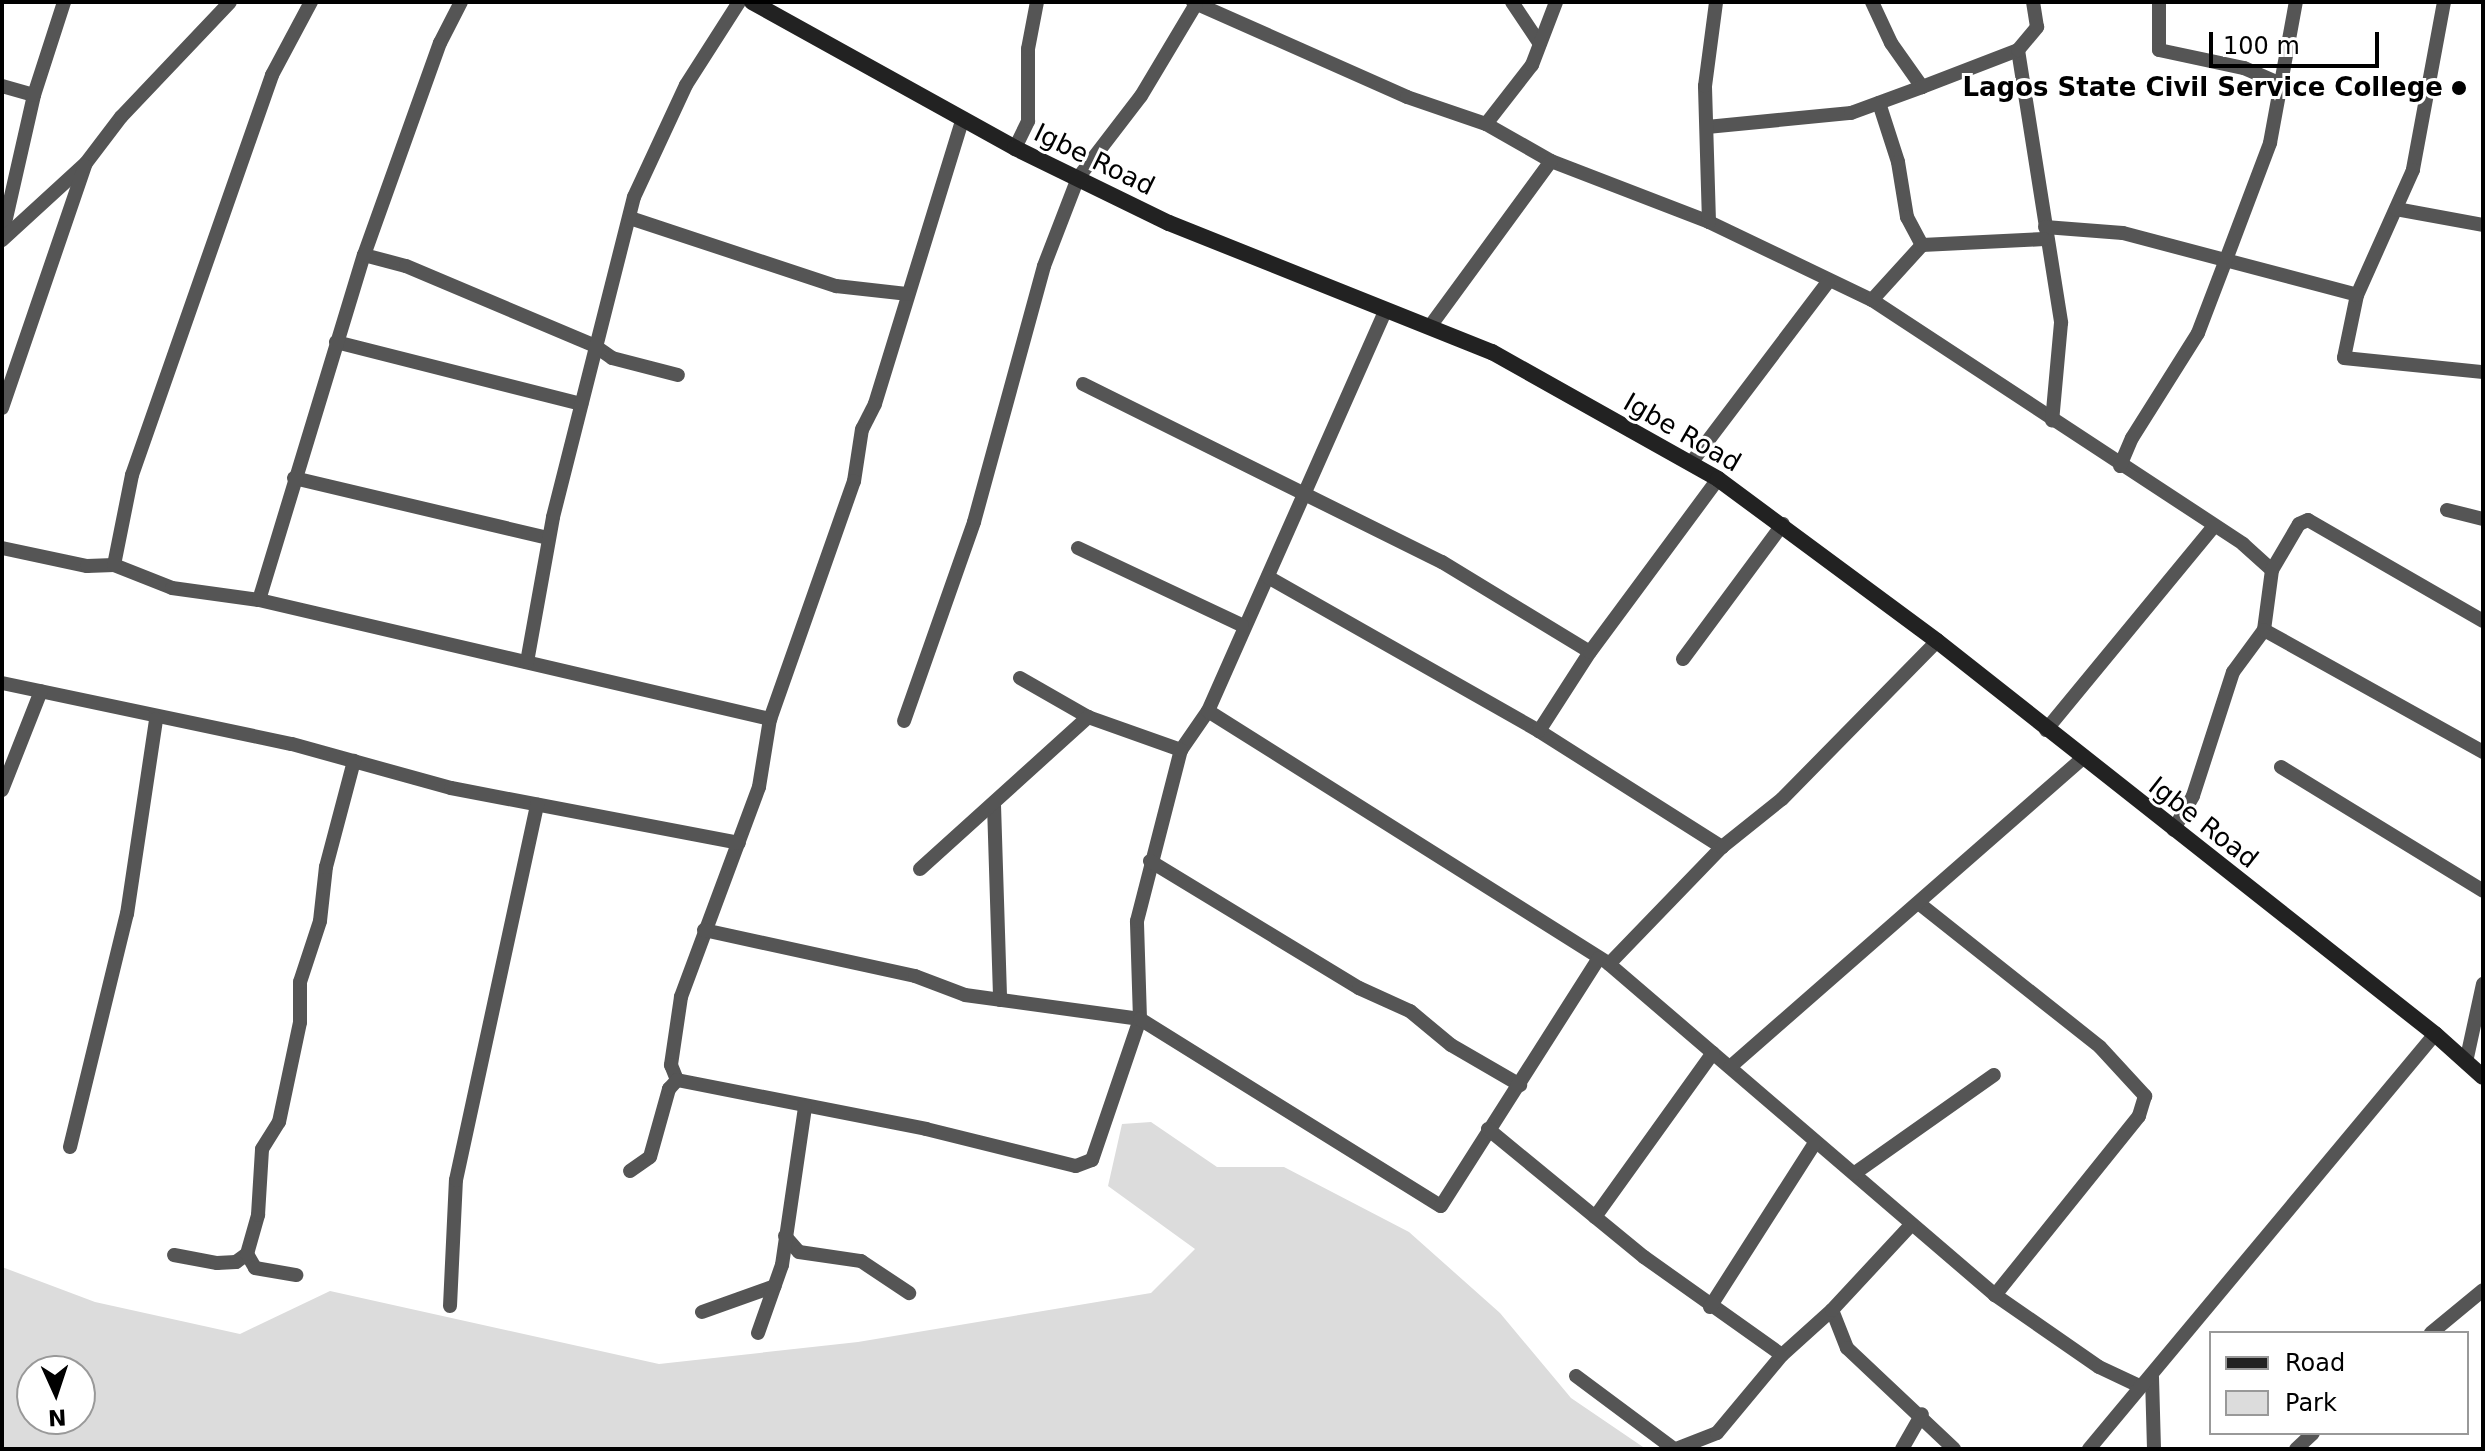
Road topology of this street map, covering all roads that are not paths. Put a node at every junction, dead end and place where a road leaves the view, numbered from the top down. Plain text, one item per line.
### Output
1 (64, 2) edge
2 (230, 2) edge
3 (311, 2) edge
4 (461, 2) edge
5 (739, 2) edge
6 (752, 2) edge
7 (1037, 2) edge
8 (1512, 2) edge
9 (1556, 2) edge
10 (1716, 2) edge
11 (1872, 2) edge
12 (2033, 2) edge
13 (2159, 2) edge
14 (2296, 2) edge
15 (2444, 2) edge
16 (1195, 3) edge
17 (1540, 44) junction
18 (2018, 50) junction
19 (2281, 84) junction
20 (2, 86) edge
21 (1922, 87) junction
22 (34, 95) junction
23 (1879, 103) junction
24 (962, 121) junction
25 (1486, 124) junction
26 (1707, 127) junction
27 (1015, 148) junction
28 (1551, 161) junction
29 (86, 163) junction
30 (1078, 178) junction
31 (2396, 209) junction
32 (630, 218) junction
33 (1709, 222) junction
34 (2483, 225) edge
35 (2045, 233) junction
36 (2, 238) edge
37 (1922, 245) junction
38 (364, 255) junction
39 (2227, 257) junction
40 (1828, 282) junction
41 (907, 294) junction
42 (2357, 295) junction
43 (1872, 300) junction
44 (1386, 310) junction
45 (1431, 325) junction
46 (336, 342) junction
47 (595, 346) junction
48 (2483, 372) edge
49 (678, 375) dead end
50 (1083, 384) dead end
51 (581, 404) junction
52 (2, 408) edge
53 (2052, 421) junction
54 (1691, 463) junction
55 (2120, 466) junction
56 (294, 478) junction
57 (1718, 479) junction
58 (1304, 492) junction
59 (2447, 510) dead end
60 (2483, 519) edge
61 (1783, 524) junction
62 (2214, 526) junction
63 (548, 538) junction
64 (2, 548) edge
65 (1078, 548) dead end
66 (114, 565) junction
67 (2272, 570) junction
68 (1268, 577) junction
69 (259, 600) junction
70 (2483, 621) edge
71 (1242, 625) junction
72 (2264, 630) junction
73 (1937, 641) junction
74 (1590, 652) junction
75 (1683, 659) dead end
76 (527, 662) junction
77 (1020, 678) dead end
78 (2, 683) edge
79 (41, 691) junction
80 (1208, 711) junction
81 (1088, 717) junction
82 (156, 719) junction
83 (770, 719) junction
84 (904, 721) dead end
85 (2046, 730) junction
86 (1539, 731) junction
87 (1181, 750) junction
88 (2483, 752) edge
89 (2082, 759) junction
90 (354, 761) junction
91 (2281, 767) dead end
92 (2, 790) edge
93 (537, 805) junction
94 (994, 805) junction
95 (2173, 830) junction
96 (739, 843) junction
97 (1722, 847) junction
98 (1150, 861) junction
99 (920, 869) dead end
100 (2483, 891) edge
101 (1921, 905) junction
102 (704, 930) junction
103 (1604, 961) junction
104 (2483, 984) edge
105 (1000, 1000) junction
106 (1140, 1019) junction
107 (2435, 1034) junction
108 (1713, 1053) junction
109 (2466, 1062) junction
110 (1730, 1067) junction
111 (1994, 1075) dead end
112 (2483, 1077) edge
113 (677, 1080) junction
114 (1520, 1085) junction
115 (805, 1108) junction
116 (1488, 1129) junction
117 (1815, 1143) junction
118 (70, 1147) dead end
119 (630, 1171) dead end
120 (1855, 1173) junction
121 (1595, 1217) junction
122 (1911, 1225) junction
123 (785, 1236) junction
124 (247, 1254) junction
125 (174, 1255) dead end
126 (296, 1275) dead end
127 (775, 1286) junction
128 (2483, 1290) edge
129 (909, 1293) dead end
130 (1995, 1295) junction
131 (450, 1306) dead end
132 (1710, 1307) junction
133 (1832, 1310) junction
134 (702, 1312) dead end
135 (2433, 1331) edge
136 (758, 1333) dead end
137 (1782, 1355) junction
138 (1576, 1376) dead end
139 (2152, 1377) junction
140 (2137, 1385) junction
141 (1922, 1414) junction
142 (2311, 1435) edge
143 (1675, 1449) edge
144 (1902, 1449) edge
145 (1954, 1449) edge
146 (2089, 1449) edge
147 (2154, 1449) edge
148 (2296, 1449) edge

1 - 22 street
2 - 29 street
3 - 66 street
4 - 38 street
5 - 32 street
6 - 24 street, Igbe Road
7 - 27 street
8 - 17 street
9 - 17 street
10 - 26 street
11 - 21 street
12 - 18 street
13 - 19 street
14 - 19 street
15 - 31 street
16 - 25 street
16 - 30 street
17 - 25 street
18 - 21 street
18 - 35 street
19 - 39 street
20 - 22 street
21 - 23 street
22 - 36 street
23 - 26 street
23 - 37 street
24 - 27 street, Igbe Road
24 - 41 street
25 - 28 street
26 - 33 street
27 - 30 street, Igbe Road
28 - 33 street
28 - 45 street
29 - 36 street
29 - 52 street
30 - 44 street, Igbe Road
30 - 84 street
31 - 34 street
31 - 42 street
32 - 41 street
32 - 47 street
33 - 40 street
35 - 37 street
35 - 39 street
35 - 53 street
37 - 43 street
38 - 46 street
38 - 47 street
39 - 42 street
39 - 55 street
40 - 43 street
40 - 54 street
41 - 83 street
42 - 48 street
43 - 53 street
44 - 45 street, Igbe Road
44 - 58 street
45 - 54 street, Igbe Road
46 - 51 street
46 - 56 street
47 - 49 street
47 - 51 street
50 - 58 street
51 - 63 street
53 - 55 street
54 - 57 street, Igbe Road
55 - 62 street
56 - 63 street
56 - 69 street
57 - 61 street, Igbe Road
57 - 74 street
58 - 68 street
58 - 74 street
59 - 60 street
61 - 73 street, Igbe Road
61 - 75 street
62 - 67 street
62 - 85 street
63 - 76 street
64 - 66 street
65 - 71 street
66 - 69 street
67 - 70 street
67 - 72 street
68 - 71 street
68 - 86 street
69 - 76 street
71 - 80 street
72 - 88 street
72 - 95 street
73 - 85 street, Igbe Road
73 - 97 street
74 - 86 street
76 - 83 street
77 - 81 street
78 - 79 street
79 - 82 street
79 - 92 street
80 - 87 street
80 - 103 street
81 - 87 street
81 - 94 street
82 - 90 street
82 - 118 street
83 - 96 street
85 - 89 street, Igbe Road
86 - 97 street
87 - 98 street
89 - 95 street, Igbe Road
89 - 101 street
90 - 93 street
90 - 124 street
91 - 100 street
93 - 96 street
93 - 131 street
94 - 99 street
94 - 105 street
95 - 107 street, Igbe Road
96 - 102 street
97 - 103 street
98 - 106 street
98 - 114 street
101 - 110 street
101 - 130 street
102 - 105 street
102 - 113 street
103 - 108 street
103 - 114 street
104 - 109 street
105 - 106 street
106 - 115 street
106 - 116 street
107 - 109 street, Igbe Road
107 - 139 street
108 - 110 street
108 - 121 street
109 - 112 street, Igbe Road
110 - 117 street
111 - 120 street
113 - 115 street
113 - 119 street
114 - 116 street
115 - 123 street
116 - 121 street
117 - 120 street
117 - 132 street
120 - 122 street
121 - 132 street
122 - 130 street
122 - 133 street
123 - 127 street
123 - 129 street
124 - 125 street
124 - 126 street
127 - 134 street
127 - 136 street
128 - 135 street
130 - 140 street
132 - 137 street
133 - 137 street
133 - 141 street
137 - 143 street
138 - 143 street
139 - 140 street
139 - 147 street
140 - 146 street
141 - 144 street
141 - 145 street
142 - 148 street

